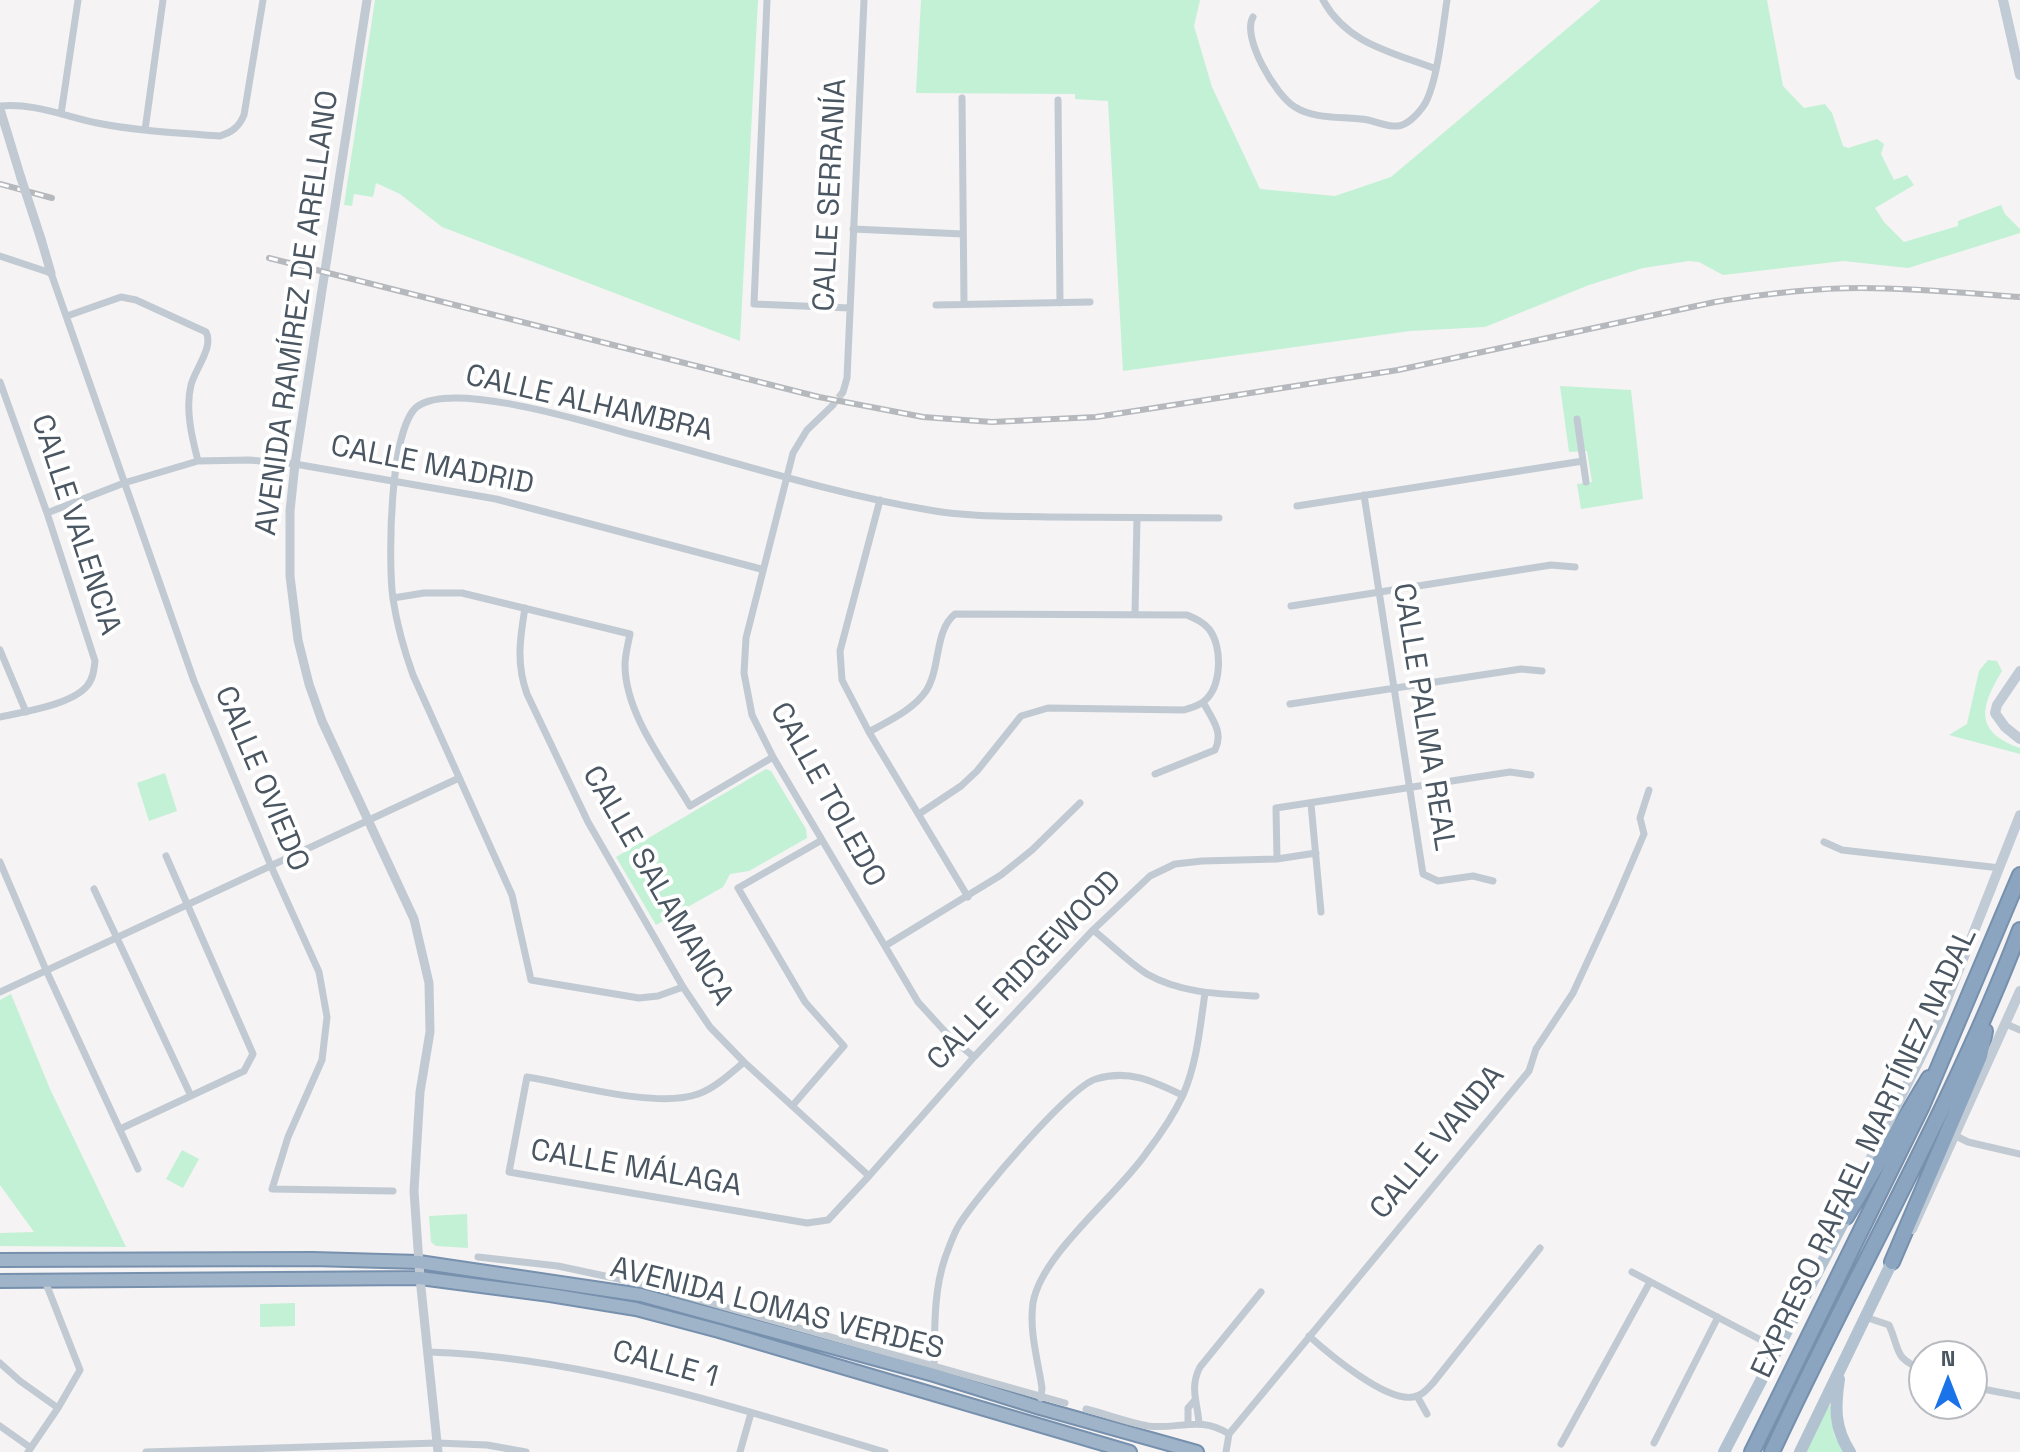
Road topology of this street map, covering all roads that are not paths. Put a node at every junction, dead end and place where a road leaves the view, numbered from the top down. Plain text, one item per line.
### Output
1 (78, 0) edge
2 (163, 0) edge
3 (263, 0) edge
4 (367, 0) edge
5 (767, 0) edge
6 (864, 0) edge
7 (1323, 0) edge
8 (1447, 0) edge
9 (2003, 0) edge
10 (1253, 17) dead end
11 (1436, 69) junction
12 (2020, 75) edge
13 (962, 98) dead end
14 (1058, 100) dead end
15 (0, 107) edge
16 (61, 114) junction
17 (145, 130) junction
18 (853, 229) junction
19 (963, 234) junction
20 (0, 256) edge
21 (51, 273) junction
22 (1090, 302) dead end
23 (1060, 303) junction
24 (964, 304) junction
25 (936, 305) dead end
26 (850, 308) junction
27 (67, 316) junction
28 (0, 382) edge
29 (843, 392) tunnel mouth
30 (832, 406) tunnel mouth
31 (1577, 419) dead end
32 (198, 461) junction
33 (1583, 461) junction
34 (295, 464) junction
35 (787, 476) junction
36 (1586, 482) dead end
37 (124, 483) junction
38 (395, 483) junction
39 (1364, 495) junction
40 (880, 500) junction
41 (1297, 506) dead end
42 (47, 513) junction
43 (1137, 518) junction
44 (1219, 518) dead end
45 (1575, 567) dead end
46 (761, 569) junction
47 (1379, 592) junction
48 (393, 598) junction
49 (1291, 606) dead end
50 (525, 608) junction
51 (1135, 614) junction
52 (0, 650) edge
53 (1542, 671) dead end
54 (2020, 671) edge
55 (1394, 689) junction
56 (1203, 702) junction
57 (1290, 704) dead end
58 (26, 712) junction
59 (0, 717) edge
60 (2005, 727) junction
61 (2020, 731) edge
62 (869, 732) junction
63 (2020, 739) edge
64 (773, 757) junction
65 (1155, 774) dead end
66 (1531, 775) dead end
67 (459, 778) junction
68 (1410, 788) junction
69 (1649, 790) dead end
70 (1080, 803) dead end
71 (1311, 804) junction
72 (919, 814) junction
73 (2020, 815) edge
74 (368, 820) junction
75 (822, 840) junction
76 (1824, 842) dead end
77 (1316, 853) junction
78 (166, 856) dead end
79 (1277, 859) junction
80 (0, 862) edge
81 (271, 866) junction
82 (2000, 868) junction
83 (2020, 875) edge
84 (1493, 881) dead end
85 (94, 889) dead end
86 (968, 897) junction
87 (188, 905) junction
88 (1321, 912) dead end
89 (1093, 930) junction
90 (2020, 930) edge
91 (117, 938) junction
92 (885, 946) junction
93 (46, 970) junction
94 (683, 987) junction
95 (2020, 991) edge
96 (0, 992) edge
97 (1205, 993) junction
98 (1256, 996) dead end
99 (1992, 999) junction
100 (2006, 1024) junction
101 (2020, 1030) edge
102 (1948, 1052) junction
103 (974, 1057) junction
104 (744, 1062) junction
105 (1182, 1095) junction
106 (191, 1096) junction
107 (793, 1105) junction
108 (120, 1129) junction
109 (1956, 1136) junction
110 (2020, 1154) edge
111 (138, 1169) dead end
112 (869, 1176) junction
113 (393, 1191) dead end
114 (1846, 1217) junction
115 (1540, 1248) dead end
116 (478, 1257) dead end
117 (0, 1260) edge
118 (419, 1262) junction
119 (1892, 1262) junction
120 (1632, 1272) dead end
121 (420, 1278) junction
122 (0, 1281) edge
123 (45, 1281) junction
124 (1650, 1282) junction
125 (1261, 1292) dead end
126 (1718, 1317) junction
127 (1865, 1317) junction
128 (1309, 1336) junction
129 (1778, 1349) junction
130 (428, 1352) junction
131 (0, 1363) edge
132 (1908, 1364) edge
133 (934, 1367) junction
134 (1841, 1368) junction
135 (1988, 1390) edge
136 (1417, 1396) junction
137 (2020, 1396) edge
138 (1041, 1398) junction
139 (1194, 1401) junction
140 (1065, 1403) dead end
141 (58, 1408) junction
142 (1086, 1409) dead end
143 (751, 1413) junction
144 (1427, 1414) dead end
145 (1188, 1424) junction
146 (1199, 1424) junction
147 (0, 1426) edge
148 (1229, 1434) junction
149 (1654, 1443) dead end
150 (1561, 1444) dead end
151 (438, 1447) edge
152 (344, 1448) edge
153 (29, 1450) edge
154 (146, 1452) edge
155 (526, 1452) edge
156 (740, 1452) edge
157 (885, 1452) edge
158 (1130, 1452) edge
159 (1197, 1452) edge
160 (1226, 1452) edge
161 (1724, 1452) edge
162 (1752, 1452) edge
163 (1772, 1452) edge
164 (1800, 1452) edge
165 (1850, 1452) edge

1 - 16 street
2 - 17 street
3 - 17 street
4 - 34 street, AVENIDA RAMÍREZ DE ARELLANO
5 - 26 street
6 - 18 street, CALLE SERRANÍA
7 - 11 street
8 - 11 street
9 - 12 main road
10 - 11 street
13 - 19 street
14 - 23 street
15 - 16 street
15 - 21 street, bridge
16 - 17 street
18 - 19 street
18 - 26 street, CALLE SERRANÍA
19 - 24 street
20 - 21 street
21 - 27 street, CALLE OVIEDO
22 - 23 street
23 - 24 street
24 - 25 street
26 - 29 street, CALLE SERRANÍA
27 - 32 street
27 - 37 street, CALLE OVIEDO
28 - 42 street, CALLE VALENCIA
30 - 35 street, CALLE TOLEDO
31 - 33 street
32 - 34 street, CALLE MADRID
32 - 37 street, CALLE MADRID
33 - 36 street
33 - 39 street
34 - 38 street, CALLE MADRID
34 - 74 street, AVENIDA RAMÍREZ DE ARELLANO
35 - 38 street, CALLE ALHAMBRA
35 - 40 street, CALLE ALHAMBRA
35 - 46 street, CALLE TOLEDO
37 - 42 street, CALLE MADRID
37 - 81 street, CALLE OVIEDO
38 - 46 street, CALLE MADRID
38 - 48 street, CALLE ALHAMBRA
39 - 41 street
39 - 47 street, CALLE PALMA REAL
40 - 43 street, CALLE ALHAMBRA
40 - 62 street
42 - 58 street, CALLE VALENCIA
43 - 44 street, CALLE ALHAMBRA
43 - 51 street
45 - 47 street
46 - 64 street, CALLE TOLEDO
47 - 49 street
47 - 55 street, CALLE PALMA REAL
48 - 50 street
48 - 67 street, CALLE ALHAMBRA
50 - 64 street
50 - 94 street, CALLE SALAMANCA
51 - 56 street
51 - 62 street
52 - 58 street
53 - 55 street
54 - 60 main road
55 - 57 street
55 - 68 street, CALLE PALMA REAL
56 - 65 street
56 - 72 street
58 - 59 street, CALLE VALENCIA
60 - 61 main road
60 - 63 main road
62 - 72 street
64 - 75 street, CALLE TOLEDO
66 - 68 street
67 - 74 street
67 - 94 street, CALLE ALHAMBRA
68 - 71 street
68 - 84 street, CALLE PALMA REAL
69 - 128 street, CALLE VANDA
70 - 86 street
71 - 77 street
71 - 79 street
72 - 86 street
73 - 82 main road
74 - 81 street
74 - 118 street, AVENIDA RAMÍREZ DE ARELLANO
75 - 92 street, CALLE TOLEDO
75 - 107 street
76 - 82 street
77 - 79 street, CALLE RIDGEWOOD
77 - 88 street
78 - 87 street
79 - 89 street, CALLE RIDGEWOOD
80 - 93 street
81 - 87 street
81 - 113 street, CALLE OVIEDO
82 - 114 main road
83 - 102 highway, EXPRESO RAFAEL MARTÍNEZ NADAL
85 - 91 street
86 - 92 street
87 - 91 street
87 - 106 street
89 - 97 street
89 - 103 street, CALLE RIDGEWOOD
90 - 99 highway, EXPRESO RAFAEL MARTÍNEZ NADAL
91 - 93 street
91 - 106 street
92 - 103 street, CALLE TOLEDO
93 - 96 street
93 - 108 street
94 - 104 street, CALLE SALAMANCA
95 - 100 main road
97 - 98 street
97 - 105 street
99 - 119 highway
99 - 163 highway, EXPRESO RAFAEL MARTÍNEZ NADAL
100 - 101 street
100 - 109 main road
102 - 114 highway
102 - 162 highway, EXPRESO RAFAEL MARTÍNEZ NADAL
103 - 112 street, CALLE RIDGEWOOD
104 - 107 street, CALLE SALAMANCA
104 - 112 street, CALLE MÁLAGA
105 - 133 street
105 - 138 street
106 - 108 street
107 - 112 street, CALLE SALAMANCA
108 - 111 street
109 - 110 street
109 - 119 main road
114 - 129 main road
115 - 136 street
116 - 133 street
117 - 118 highway, AVENIDA LOMAS VERDES
118 - 121 street, AVENIDA RAMÍREZ DE ARELLANO
118 - 159 highway, AVENIDA LOMAS VERDES
119 - 127 main road
120 - 124 street
121 - 123 highway, AVENIDA LOMAS VERDES
121 - 130 street, AVENIDA RAMÍREZ DE ARELLANO
121 - 158 highway, AVENIDA LOMAS VERDES
122 - 123 highway, AVENIDA LOMAS VERDES
123 - 141 street
124 - 126 street
124 - 150 street
125 - 139 street
126 - 129 street
126 - 149 street
127 - 132 street
127 - 134 main road
128 - 136 street
128 - 148 street, CALLE VANDA
129 - 161 main road
130 - 143 street, CALLE 1
130 - 151 street, AVENIDA RAMÍREZ DE ARELLANO
131 - 141 street
133 - 138 street
134 - 164 main road
134 - 165 main road
135 - 137 street
136 - 144 street
138 - 140 street
139 - 145 street
139 - 146 street
141 - 153 street
142 - 145 street
143 - 156 street
143 - 157 street, CALLE 1
145 - 146 street
146 - 148 street
147 - 153 street
148 - 160 street, CALLE VANDA
151 - 152 street
151 - 155 street
152 - 154 street

